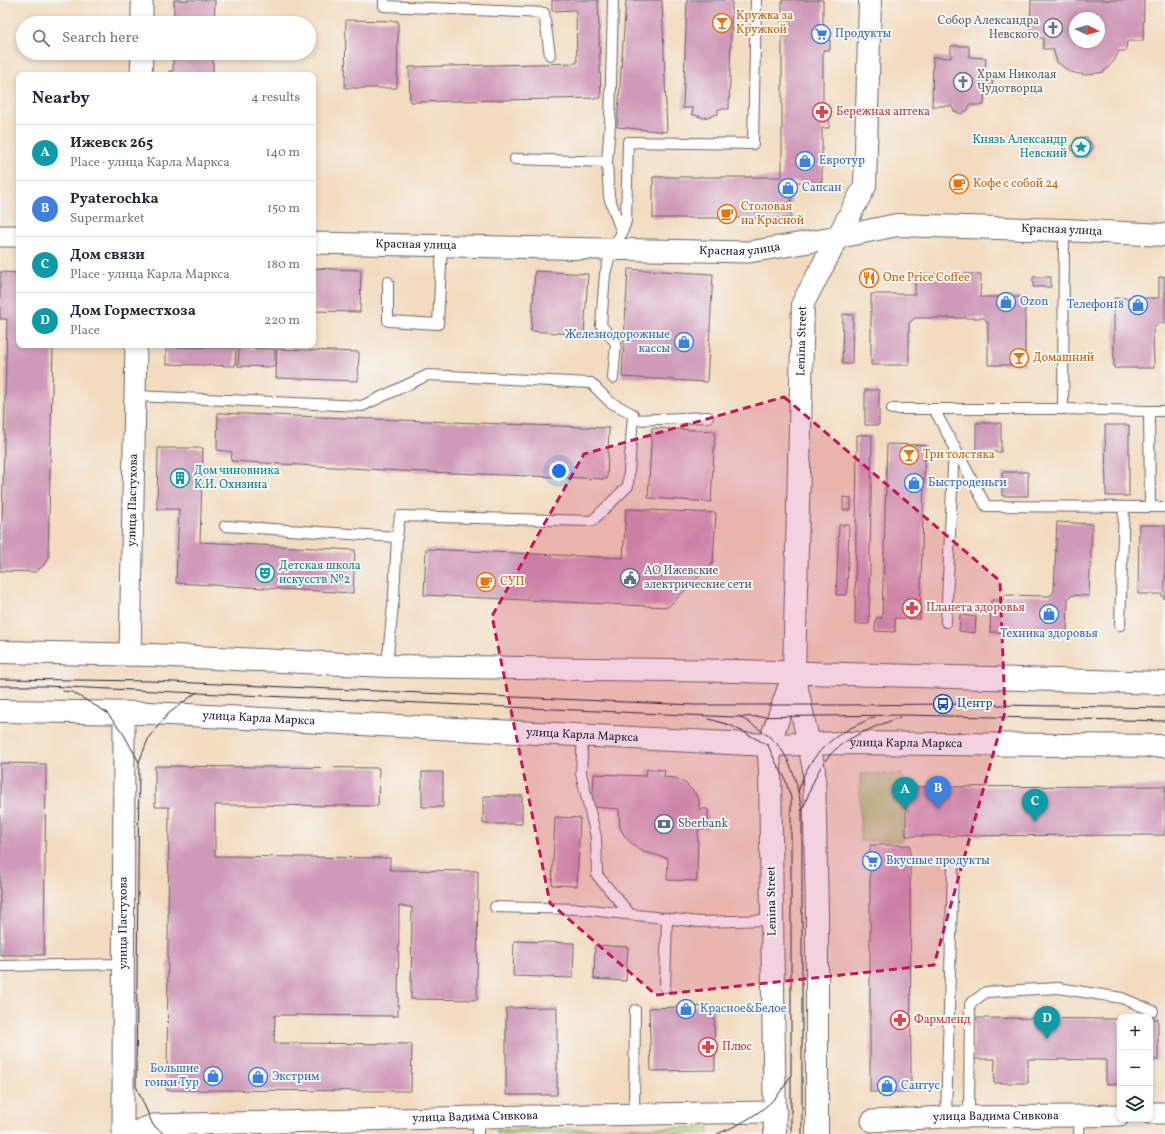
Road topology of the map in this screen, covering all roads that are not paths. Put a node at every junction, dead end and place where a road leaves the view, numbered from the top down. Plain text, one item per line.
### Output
1 (142, 0) edge
2 (384, 0) edge
3 (614, 0) edge
4 (756, 0) edge
5 (870, 0) edge
6 (142, 16) edge
7 (550, 55) dead end
8 (142, 60) edge
9 (141, 72) edge
10 (515, 159) dead end
11 (607, 162) junction
12 (1064, 230) junction
13 (1165, 235) edge
14 (0, 236) edge
15 (16, 236) edge
16 (839, 236) junction
17 (617, 241) junction
18 (316, 243) edge
19 (442, 245) junction
20 (388, 282) dead end
21 (136, 348) edge
22 (613, 378) dead end
23 (135, 396) junction
24 (892, 409) dead end
25 (934, 409) junction
26 (1062, 409) junction
27 (1149, 411) junction
28 (1165, 411) edge
29 (708, 417) dead end
30 (633, 420) junction
31 (954, 445) junction
32 (1124, 507) junction
33 (1150, 507) junction
34 (1165, 507) edge
35 (225, 526) dead end
36 (397, 537) junction
37 (946, 622) dead end
38 (1120, 625) dead end
39 (0, 652) edge
40 (130, 655) junction
41 (387, 666) junction
42 (794, 673) junction
43 (1165, 683) edge
44 (0, 711) edge
45 (124, 713) junction
46 (583, 735) junction
47 (768, 745) junction
48 (809, 745) junction
49 (1165, 746) edge
50 (953, 865) dead end
51 (495, 907) dead end
52 (630, 914) junction
53 (667, 918) junction
54 (773, 920) junction
55 (123, 964) junction
56 (0, 966) edge
57 (665, 987) dead end
58 (635, 1010) dead end
59 (1153, 1011) dead end
60 (776, 1112) junction
61 (1153, 1113) edge
62 (1165, 1113) edge
63 (634, 1114) junction
64 (1117, 1116) edge
65 (946, 1117) junction
66 (969, 1117) junction
67 (872, 1121) dead end
68 (478, 1125) edge
69 (1079, 1125) edge
70 (123, 1134) edge
71 (129, 1134) edge
72 (775, 1134) edge
73 (817, 1134) edge

1 - 6 street
2 - 7 lane
3 - 11 lane
4 - 17 lane
5 - 16 main road, Lenina Street
8 - 9 street
10 - 11 lane
11 - 17 lane
12 - 13 main road, Красная улица
12 - 16 main road, Красная улица
12 - 26 lane
14 - 15 street
16 - 17 street, Красная улица
16 - 42 main road, Lenina Street
17 - 19 street, Красная улица
17 - 22 lane
18 - 19 street, Красная улица
19 - 20 lane
21 - 23 street, улица Пастухова
23 - 30 lane
23 - 40 street, улица Пастухова
24 - 25 lane
25 - 26 lane
25 - 31 lane
26 - 27 lane
27 - 28 lane
27 - 33 lane
29 - 30 lane
30 - 36 lane
31 - 32 lane
31 - 37 lane
32 - 33 lane
32 - 38 lane
33 - 34 lane
35 - 36 lane
36 - 41 lane
39 - 40 main road
40 - 41 main road
41 - 42 main road
42 - 43 main road
42 - 47 main road, Lenina Street
42 - 48 main road, Lenina Street
44 - 45 main road, улица Карла Маркса
45 - 46 main road, улица Карла Маркса
45 - 55 street, улица Пастухова
46 - 47 main road, улица Карла Маркса
46 - 52 lane
47 - 48 main road, улица Карла Маркса
47 - 54 main road, Lenina Street
48 - 49 main road, улица Карла Маркса
48 - 73 main road, Lenina Street
50 - 65 lane
51 - 52 lane
52 - 53 lane
53 - 54 lane
53 - 57 lane
54 - 60 main road, Lenina Street
55 - 56 lane
55 - 70 street, улица Пастухова
58 - 63 lane
59 - 66 lane
60 - 63 street, улица Вадима Сивкова
60 - 72 main road, Lenina Street
61 - 62 street
63 - 68 street, улица Вадима Сивкова
64 - 69 street, улица Вадима Сивкова
65 - 66 street, улица Вадима Сивкова
65 - 67 street, улица Вадима Сивкова
66 - 69 street, улица Вадима Сивкова
68 - 71 street, улица Вадима Сивкова

